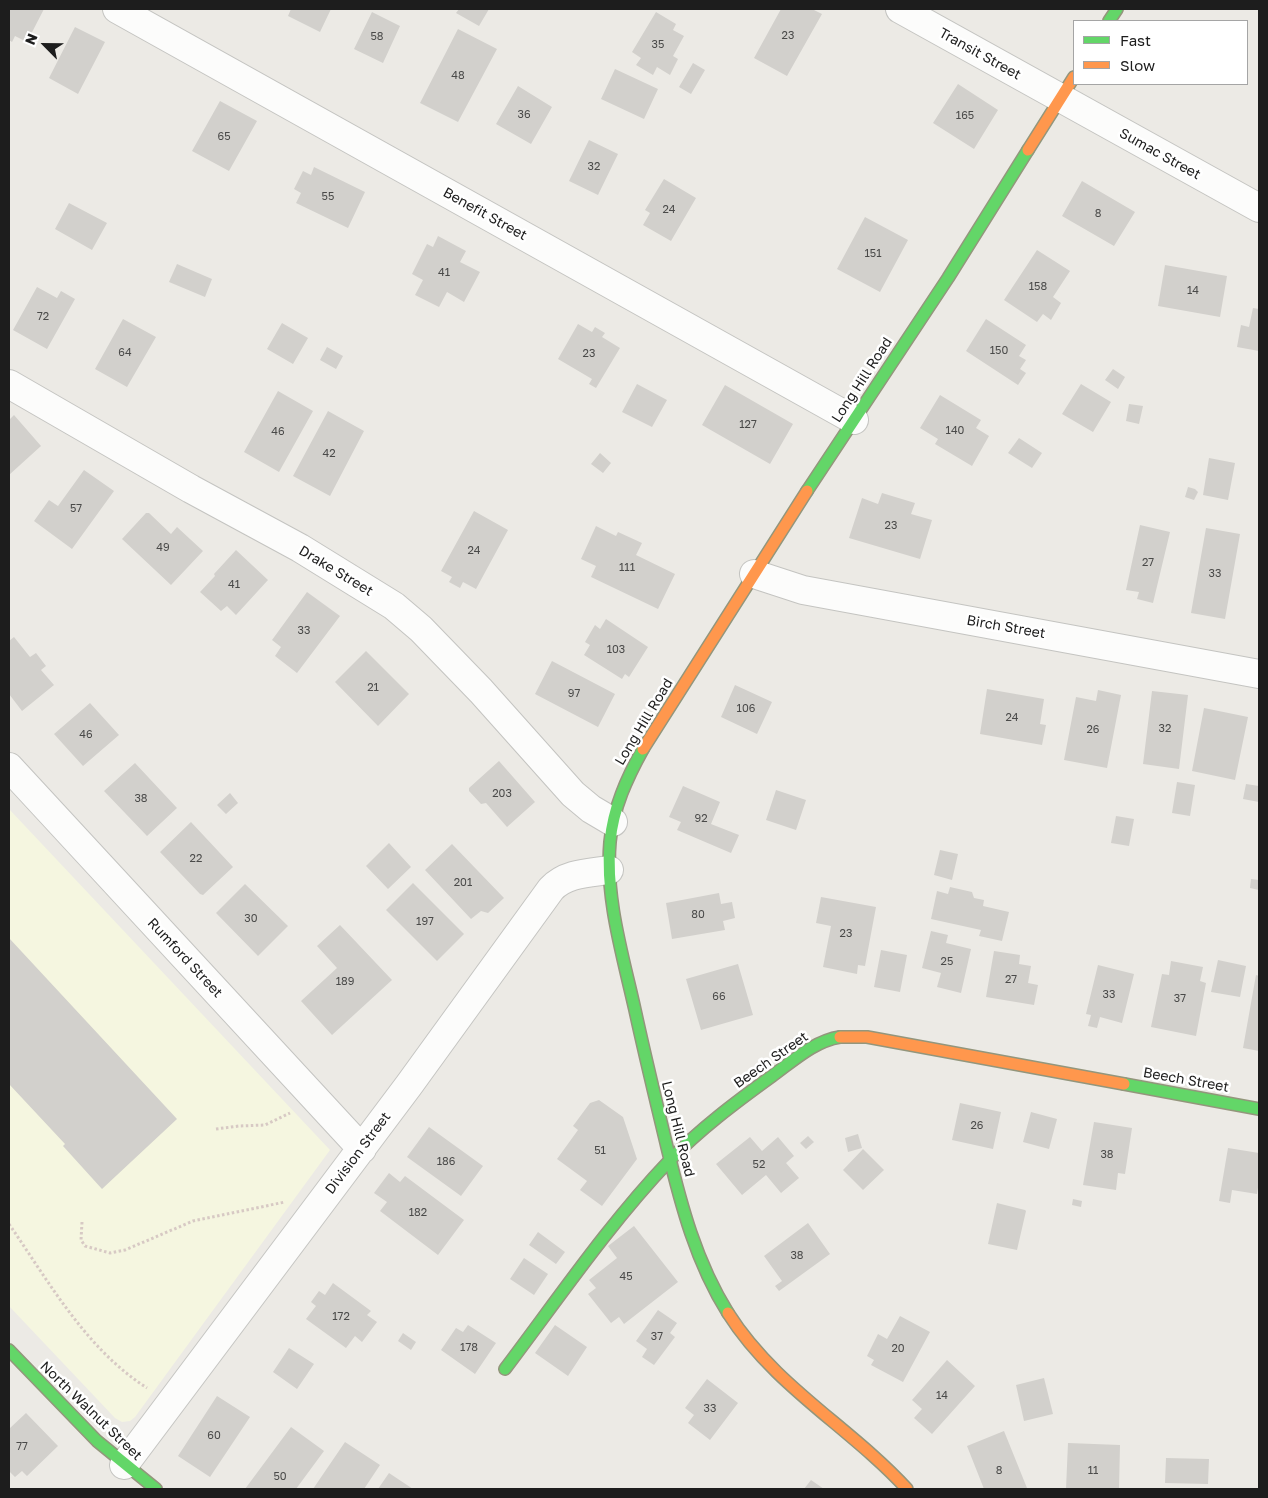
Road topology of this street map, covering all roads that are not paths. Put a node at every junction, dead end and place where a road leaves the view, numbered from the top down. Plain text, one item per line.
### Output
1 (117, 9) edge
2 (900, 9) edge
3 (1117, 9) edge
4 (1110, 20) edge
5 (1067, 88) edge
6 (1259, 208) edge
7 (9, 384) edge
8 (854, 420) junction
9 (754, 574) junction
10 (1259, 674) edge
11 (9, 767) edge
12 (614, 822) junction
13 (609, 870) junction
14 (1259, 1109) edge
15 (362, 1149) junction
16 (670, 1160) junction
17 (9, 1350) edge
18 (505, 1369) dead end
19 (124, 1465) junction
20 (156, 1489) edge
21 (907, 1489) edge

1 - 8 street, Benefit Street
2 - 5 street, Transit Street
3 - 4 main road
5 - 6 street, Sumac Street
5 - 8 main road, Long Hill Road
7 - 12 street, Drake Street
8 - 9 main road, Long Hill Road
9 - 10 street, Birch Street
9 - 12 main road, Long Hill Road
11 - 15 street, Rumford Street
12 - 13 main road, Long Hill Road
13 - 15 street, Division Street
13 - 16 main road, Long Hill Road
14 - 16 main road, Beech Street
15 - 19 street, Division Street
16 - 18 main road, Beech Street
16 - 21 main road, Long Hill Road
17 - 19 main road, North Walnut Street
19 - 20 main road, North Walnut Street

